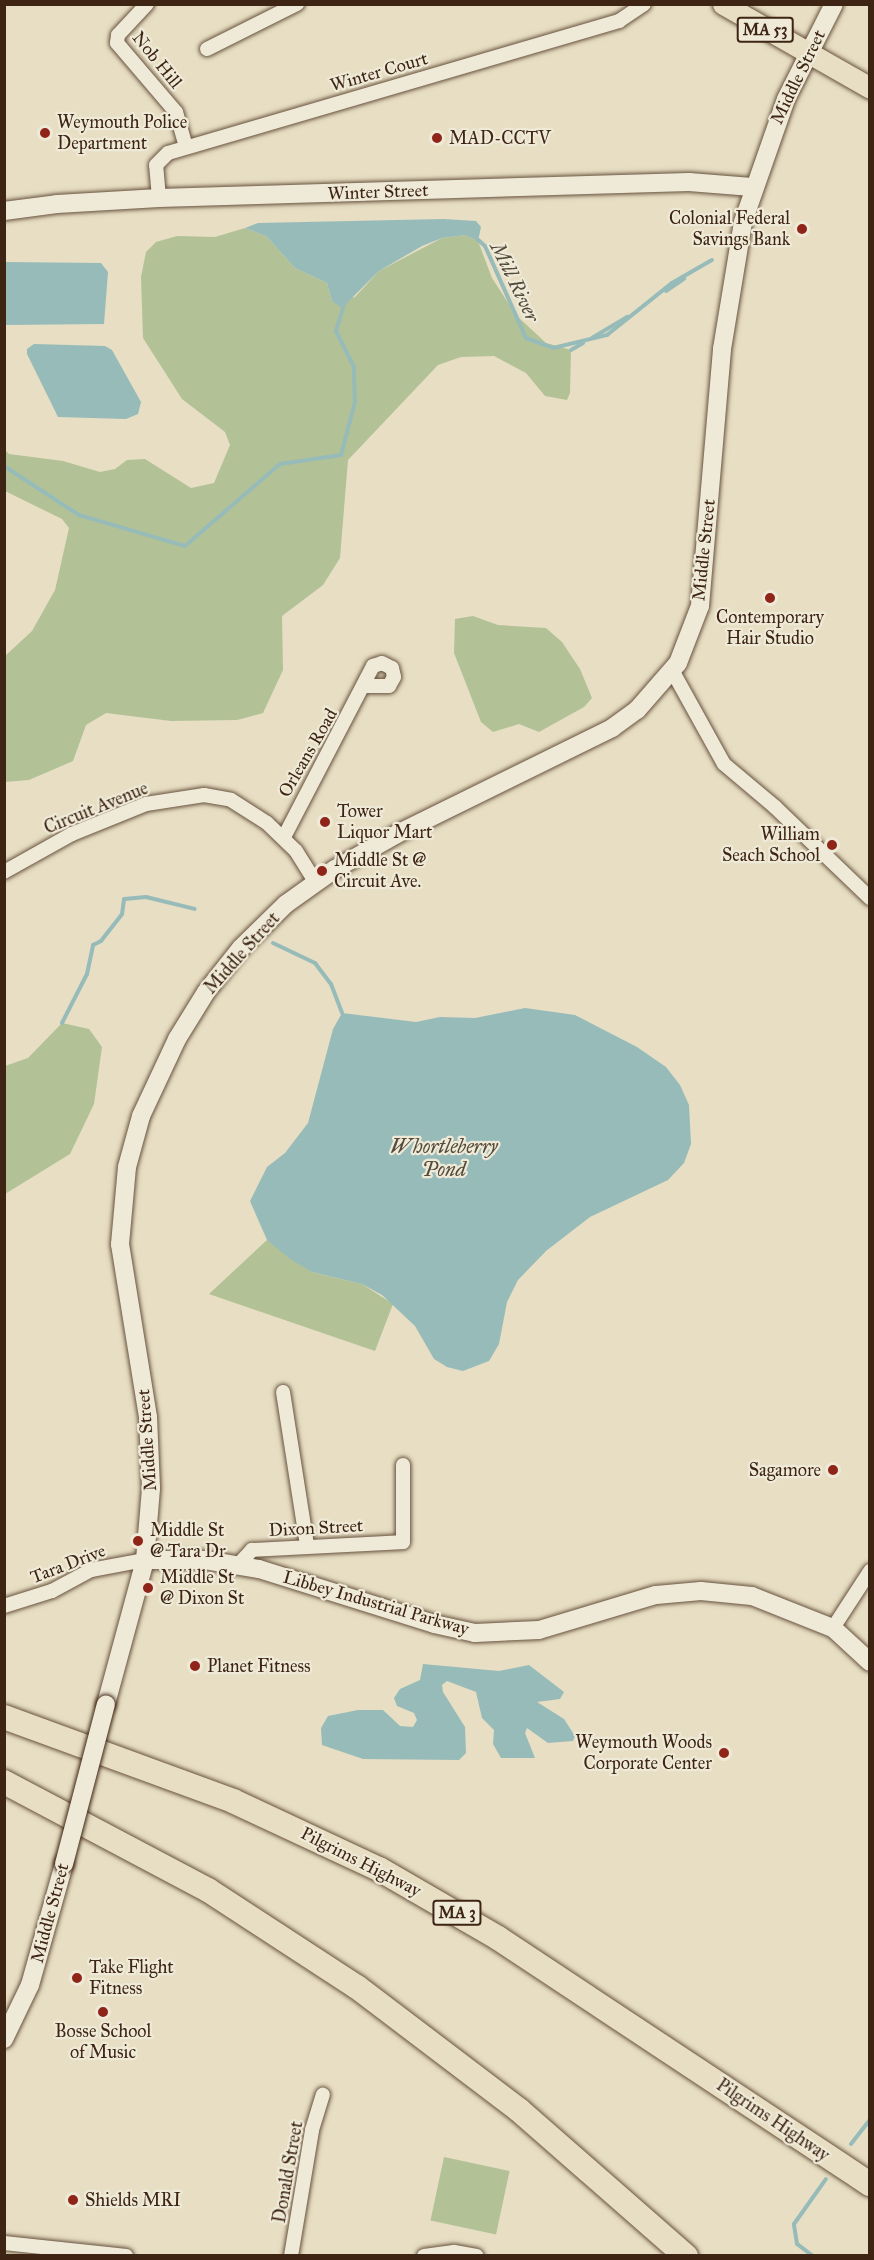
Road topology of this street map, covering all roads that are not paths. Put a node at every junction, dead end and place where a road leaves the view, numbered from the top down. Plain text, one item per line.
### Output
1 (147, 4) edge
2 (297, 4) edge
3 (644, 4) edge
4 (723, 4) edge
5 (834, 4) edge
6 (207, 49) dead end
7 (807, 56) junction
8 (870, 88) edge
9 (186, 146) junction
10 (752, 187) junction
11 (159, 198) junction
12 (4, 211) edge
13 (673, 672) junction
14 (364, 686) dead end
15 (284, 837) junction
16 (4, 872) edge
17 (315, 882) junction
18 (870, 898) edge
19 (283, 1392) dead end
20 (403, 1465) dead end
21 (307, 1546) junction
22 (145, 1560) junction
23 (238, 1564) junction
24 (870, 1571) edge
25 (4, 1606) edge
26 (833, 1628) junction
27 (870, 1662) edge
28 (4, 1717) edge
29 (4, 1782) edge
30 (4, 1787) edge
31 (50, 1804) junction
32 (4, 2040) edge
33 (323, 2095) dead end
34 (870, 2184) edge
35 (4, 2243) edge
36 (126, 2256) edge
37 (291, 2256) edge
38 (424, 2256) edge
39 (477, 2256) edge
40 (686, 2256) edge

1 - 9 street, Nob Hill
2 - 6 street
3 - 9 street, Winter Court
4 - 7 main road, MA 53
5 - 7 main road, Middle Street
7 - 8 main road, MA 53
7 - 10 main road, Middle Street
9 - 11 street, Winter Court
10 - 11 main road, Winter Street
10 - 13 main road, Middle Street
11 - 12 main road, Winter Street
13 - 17 main road, Middle Street
13 - 18 street
14 - 15 street, Orleans Road
15 - 16 street, Circuit Avenue
15 - 17 street, Circuit Avenue
17 - 22 main road, Middle Street
19 - 21 street
20 - 21 street, Dixon Street
21 - 23 street, Dixon Street
22 - 23 main road, Libbey Industrial Parkway
22 - 25 street, Tara Drive
22 - 32 main road, Middle Street, bridge
23 - 26 main road, Libbey Industrial Parkway
24 - 26 street
26 - 27 main road, Libbey Industrial Parkway
28 - 34 highway, Pilgrims Highway / MA 3
29 - 31 highway
30 - 31 highway
31 - 40 highway
33 - 37 street, Donald Street
35 - 36 street
38 - 39 street

